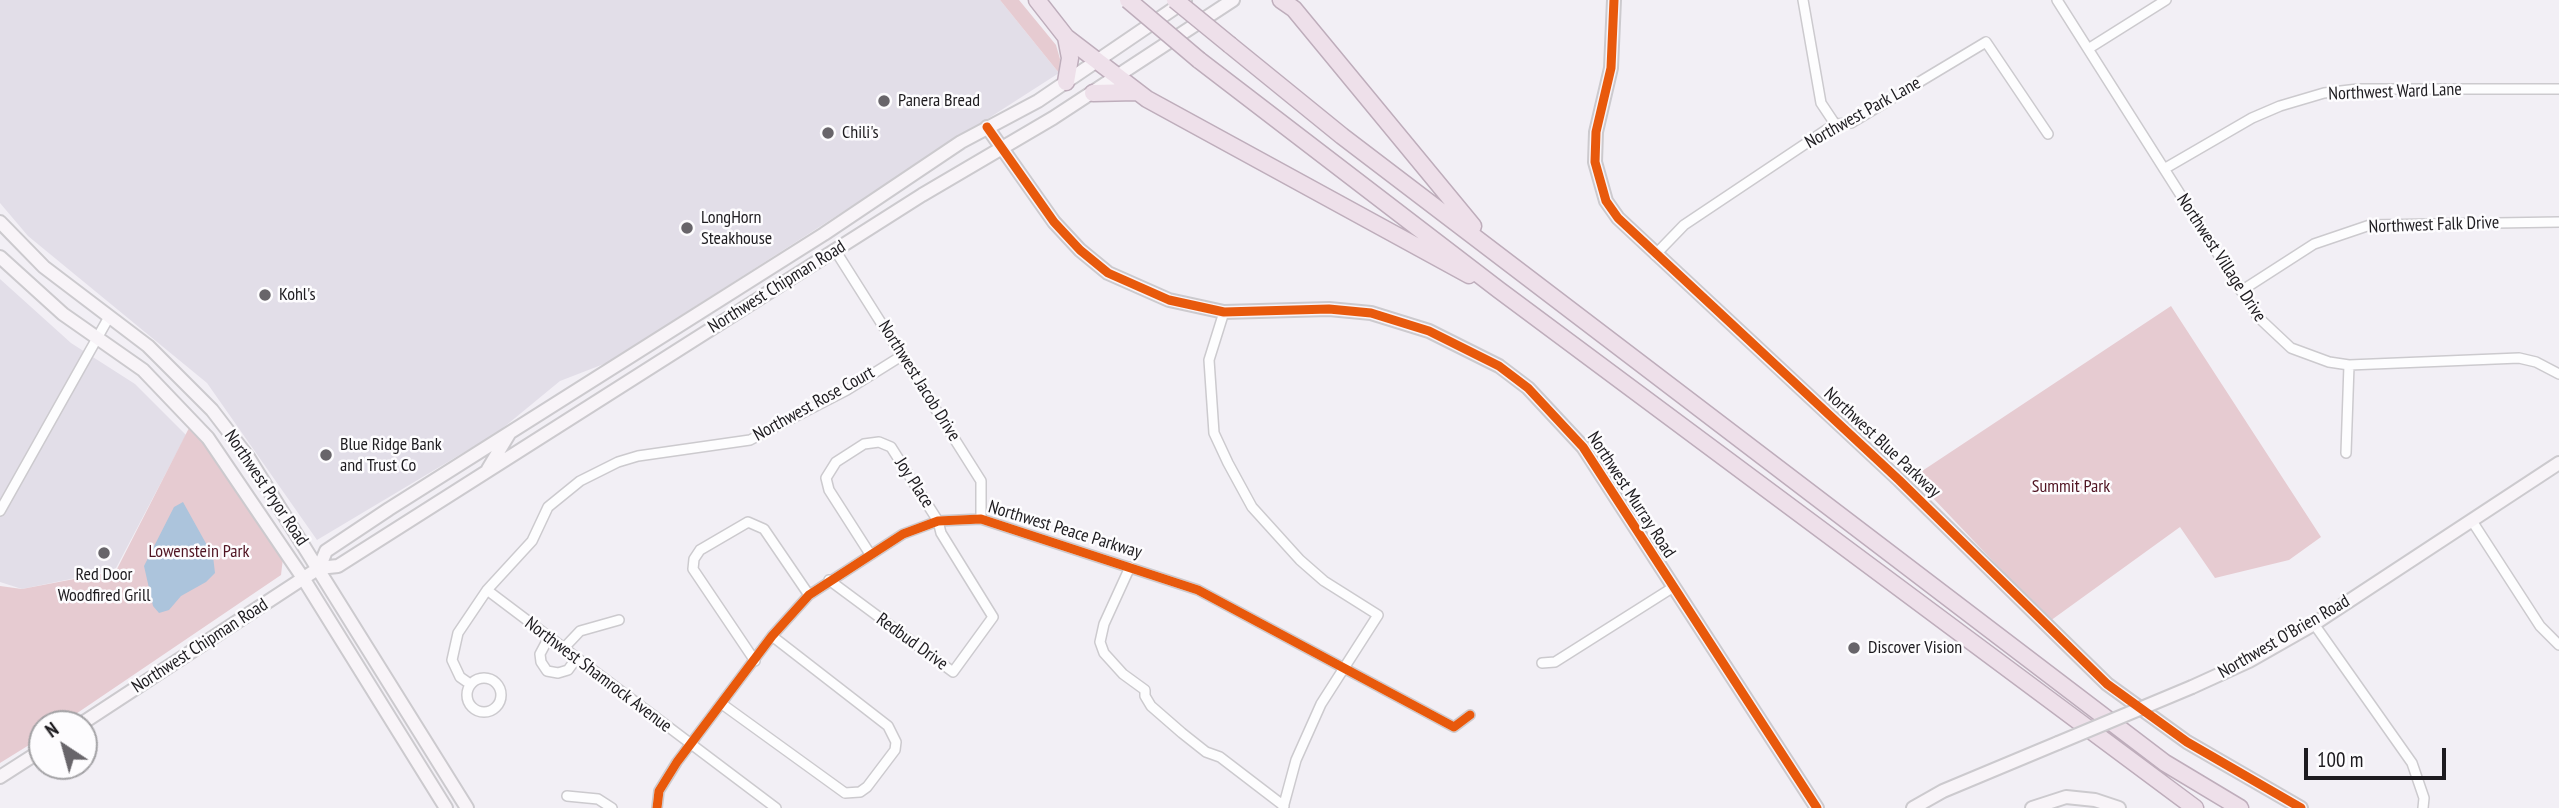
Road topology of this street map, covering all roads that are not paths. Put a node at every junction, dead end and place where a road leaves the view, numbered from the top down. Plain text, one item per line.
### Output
1 (1037, 0) edge
2 (1128, 0) edge
3 (1175, 0) edge
4 (1187, 0) edge
5 (1233, 0) edge
6 (1803, 0) edge
7 (2057, 0) edge
8 (2166, 0) edge
9 (1289, 3) edge
10 (1612, 4) edge
11 (1066, 37) junction
12 (2088, 49) junction
13 (1096, 61) junction
14 (1117, 77) junction
15 (1066, 82) junction
16 (2559, 89) edge
17 (1093, 93) junction
18 (1138, 93) junction
19 (1835, 124) junction
20 (987, 127) junction
21 (2048, 134) dead end
22 (1001, 146) junction
23 (2164, 169) junction
24 (854, 214) junction
25 (0, 222) edge
26 (2559, 222) edge
27 (835, 250) junction
28 (1495, 251) junction
29 (1655, 255) junction
30 (0, 257) edge
31 (1499, 290) junction
32 (2241, 290) junction
33 (1224, 312) junction
34 (109, 317) junction
35 (95, 337) junction
36 (903, 355) junction
37 (2349, 365) junction
38 (2559, 374) edge
39 (510, 432) junction
40 (2346, 453) dead end
41 (2559, 463) edge
42 (488, 469) junction
43 (0, 511) edge
44 (981, 519) junction
45 (938, 521) junction
46 (2472, 521) junction
47 (870, 554) junction
48 (1130, 567) junction
49 (319, 568) junction
50 (303, 579) junction
51 (829, 580) junction
52 (1672, 588) junction
53 (487, 590) junction
54 (809, 595) junction
55 (620, 620) dead end
56 (2314, 624) junction
57 (772, 636) junction
58 (548, 639) junction
59 (2559, 645) edge
60 (564, 649) junction
61 (576, 659) junction
62 (755, 661) junction
63 (1542, 663) dead end
64 (1342, 667) junction
65 (470, 684) dead end
66 (722, 704) junction
67 (98, 713) edge
68 (1470, 715) dead end
69 (691, 745) junction
70 (28, 759) edge
71 (0, 777) edge
72 (567, 796) dead end
73 (1284, 807) edge
74 (446, 808) edge
75 (467, 808) edge
76 (612, 808) edge
77 (657, 808) edge
78 (776, 808) edge
79 (1816, 808) edge
80 (1913, 808) edge
81 (2032, 808) edge
82 (2119, 808) edge
83 (2194, 808) edge
84 (2240, 808) edge
85 (2301, 808) edge
86 (2423, 808) edge

1 - 11 highway
2 - 31 highway, bridge
3 - 28 highway, bridge
4 - 13 main road, Northwest Chipman Road
5 - 14 main road, Northwest Chipman Road
6 - 19 street
7 - 12 street, Northwest Village Drive
8 - 12 street
9 - 28 highway
10 - 29 main road, Northwest Blue Parkway
11 - 13 highway
11 - 15 highway
12 - 23 street, Northwest Village Drive
13 - 14 highway
13 - 15 main road, Northwest Chipman Road
14 - 17 main road, Northwest Chipman Road
14 - 18 highway
15 - 20 main road, Northwest Chipman Road
16 - 23 street, Northwest Ward Lane
17 - 18 highway
17 - 22 main road, Northwest Chipman Road
18 - 31 highway
19 - 21 street, Northwest Park Lane
19 - 29 street, Northwest Park Lane
20 - 22 main road, Northwest Murray Road
20 - 24 main road, Northwest Chipman Road
22 - 27 main road, Northwest Chipman Road
22 - 33 main road, Northwest Murray Road
23 - 32 street, Northwest Village Drive
24 - 27 main road
24 - 39 main road, Northwest Chipman Road
25 - 34 main road, Northwest Pryor Road
26 - 32 street, Northwest Falk Drive
27 - 36 street, Northwest Jacob Drive
27 - 42 main road, Northwest Chipman Road
28 - 84 highway
29 - 85 main road, Northwest Blue Parkway
30 - 35 main road, Northwest Pryor Road
31 - 83 highway
32 - 37 street, Northwest Village Drive
33 - 52 main road, Northwest Murray Road
33 - 64 street
34 - 35 street
34 - 49 main road, Northwest Pryor Road
35 - 43 street
35 - 50 main road, Northwest Pryor Road
36 - 44 street, Northwest Jacob Drive
36 - 53 street, Northwest Rose Court
37 - 38 street, Northwest Village Drive
37 - 40 street
39 - 42 main road
39 - 49 main road, Northwest Chipman Road
41 - 46 main road, Northwest O'Brien Road
42 - 49 main road, Northwest Chipman Road
44 - 45 street, Northwest Peace Parkway
44 - 48 street, Northwest Peace Parkway
45 - 47 street, Northwest Peace Parkway
45 - 47 street, Joy Place
45 - 51 street, Redbud Drive
46 - 56 main road, Northwest O'Brien Road
46 - 59 street
47 - 51 street, Northwest Peace Parkway
48 - 64 street, Northwest Peace Parkway
48 - 73 street
49 - 50 main road, Northwest Chipman Road
49 - 75 main road, Northwest Pryor Road
50 - 67 main road, Northwest Chipman Road
50 - 74 main road, Northwest Pryor Road
51 - 54 street, Northwest Peace Parkway
52 - 63 street
52 - 79 main road, Northwest Murray Road
53 - 58 street, Northwest Shamrock Avenue
53 - 65 street, Northwest Rose Court
54 - 57 street, Northwest Peace Parkway
54 - 62 street
55 - 60 street
56 - 80 main road, Northwest O'Brien Road, bridge
56 - 86 street
57 - 62 street, Northwest Peace Parkway
57 - 66 street
58 - 60 street, Northwest Shamrock Avenue
58 - 61 street
60 - 61 street, Northwest Shamrock Avenue
61 - 69 street, Northwest Shamrock Avenue
62 - 66 street, Northwest Peace Parkway
64 - 68 street, Northwest Peace Parkway
64 - 73 street
66 - 69 street, Northwest Peace Parkway
69 - 77 street, Northwest Peace Parkway
69 - 78 street, Northwest Shamrock Avenue
70 - 71 main road
72 - 76 street
81 - 82 main road

